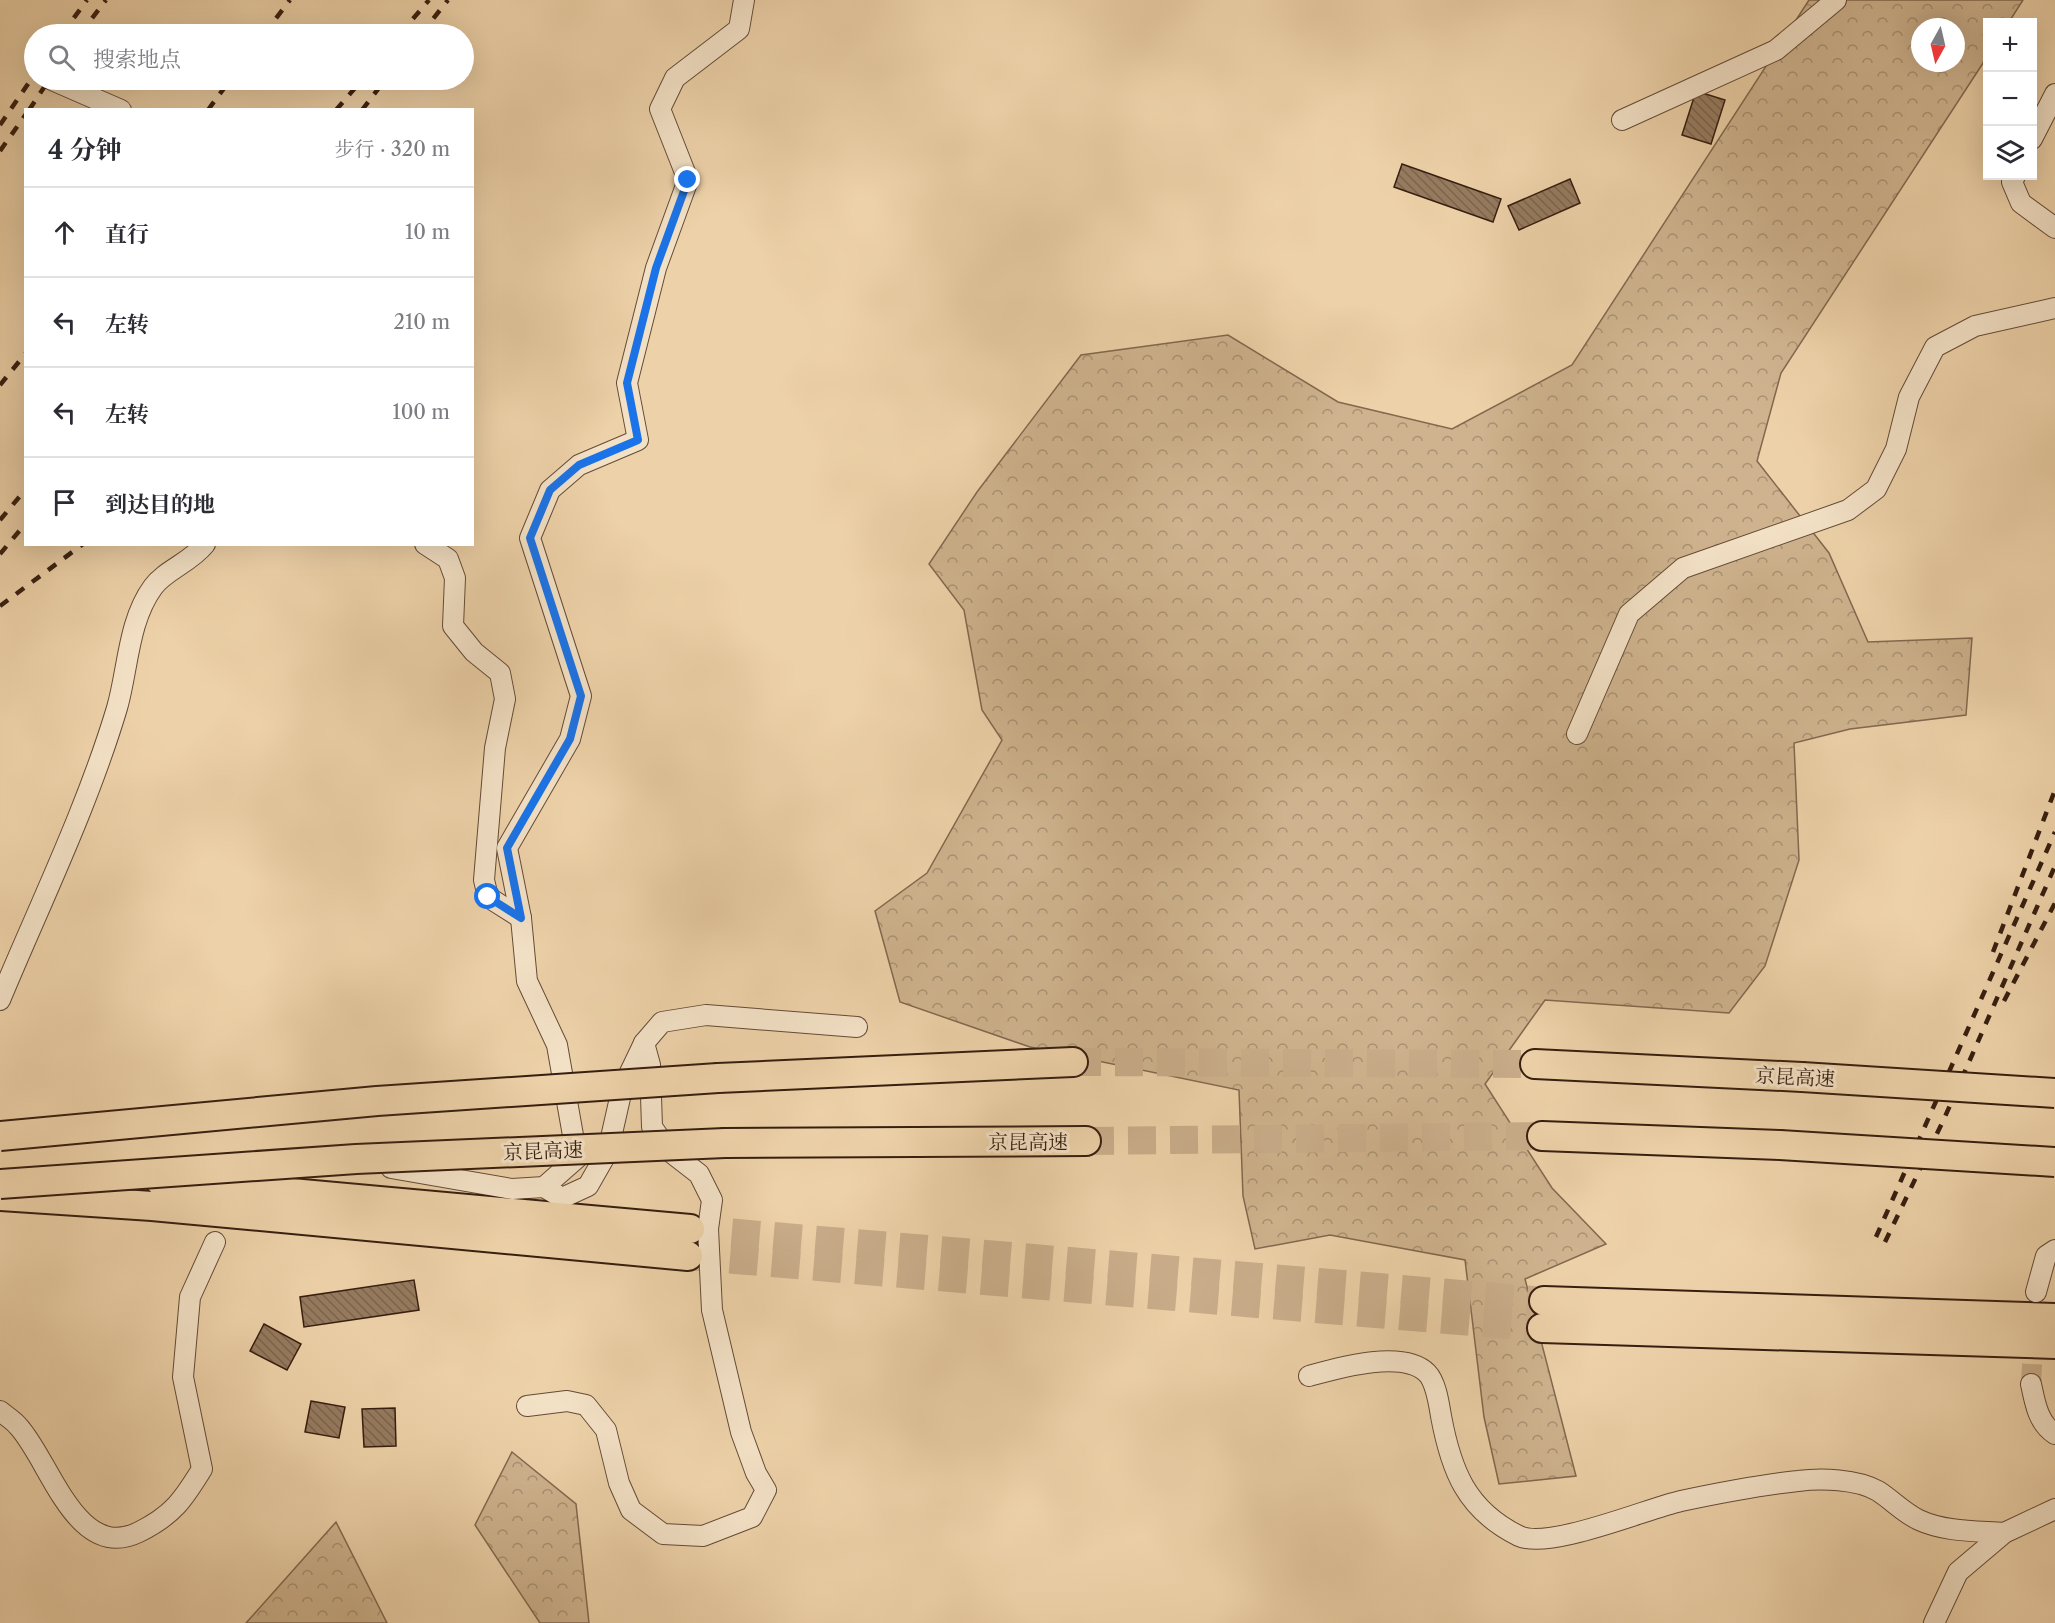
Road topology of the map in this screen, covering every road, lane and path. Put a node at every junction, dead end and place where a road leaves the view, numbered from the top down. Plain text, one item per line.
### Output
1 (744, 0) edge
2 (1836, 0) edge
3 (75, 90) edge
4 (2055, 94) edge
5 (116, 108) edge
6 (1622, 120) dead end
7 (2037, 129) edge
8 (2013, 180) edge
9 (2055, 228) edge
10 (2055, 308) edge
11 (203, 546) edge
12 (429, 546) edge
13 (1577, 734) dead end
14 (521, 918) junction
15 (0, 1000) edge
16 (857, 1027) dead end
17 (644, 1043) junction
18 (1073, 1062) tunnel mouth
19 (1535, 1064) tunnel mouth
20 (2055, 1093) edge
21 (0, 1136) edge
22 (1542, 1136) tunnel mouth
23 (1086, 1141) tunnel mouth
24 (2055, 1162) edge
25 (0, 1172) edge
26 (240, 1175) dead end
27 (0, 1184) edge
28 (544, 1187) junction
29 (0, 1196) edge
30 (216, 1242) dead end
31 (2055, 1250) edge
32 (2036, 1292) dead end
33 (2055, 1318) edge
34 (2055, 1344) edge
35 (1309, 1376) dead end
36 (2031, 1384) tunnel mouth
37 (527, 1406) dead end
38 (0, 1411) edge
39 (2055, 1434) edge
40 (2055, 1509) edge
41 (2004, 1533) junction
42 (1934, 1623) edge

1 - 14 street
2 - 6 street
3 - 5 street
4 - 7 street
8 - 9 street
10 - 13 street
11 - 15 street
12 - 14 street
14 - 28 street
16 - 17 street
17 - 28 street
17 - 37 street
18 - 21 highway, bridge
19 - 20 highway, 京昆高速, bridge
22 - 24 highway, bridge
23 - 27 highway, 京昆高速, bridge
25 - 29 highway
26 - 28 street
30 - 38 street
31 - 32 street
33 - 34 highway
35 - 41 street
36 - 39 street
40 - 41 street
41 - 42 street

